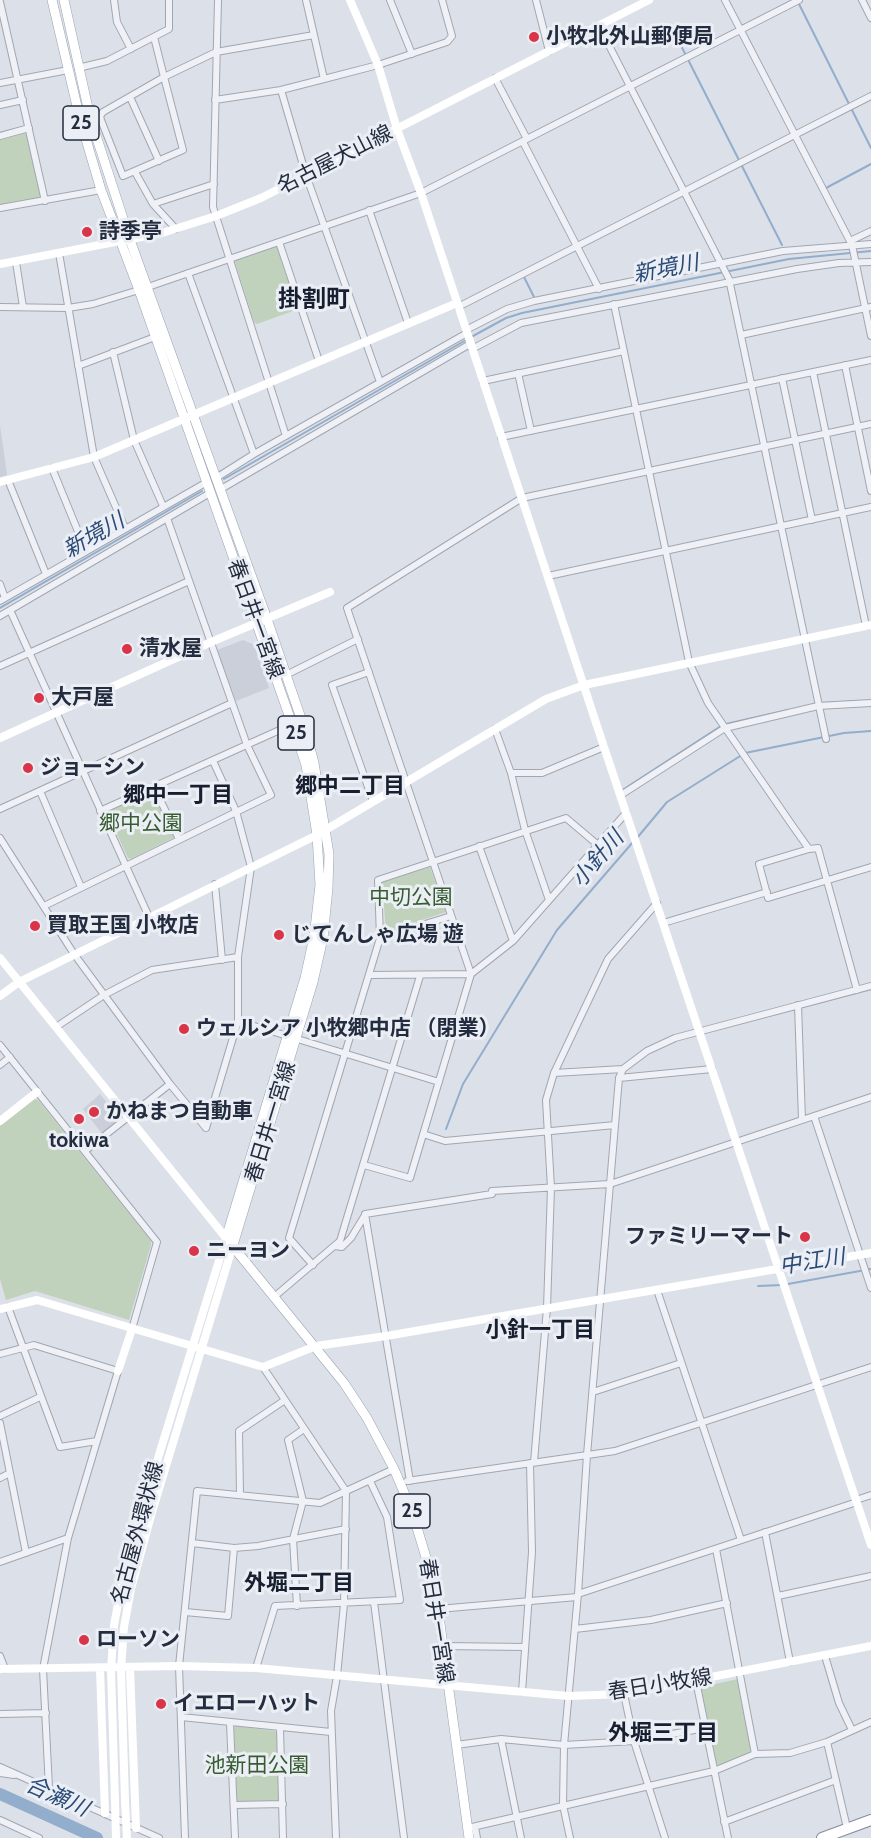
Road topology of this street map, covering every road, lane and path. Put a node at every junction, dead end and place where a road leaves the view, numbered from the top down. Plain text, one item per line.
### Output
1 (52, 0) edge
2 (64, 0) edge
3 (114, 0) edge
4 (169, 0) edge
5 (218, 0) edge
6 (306, 0) edge
7 (350, 0) edge
8 (390, 0) edge
9 (442, 0) edge
10 (536, 0) edge
11 (649, 0) edge
12 (725, 0) edge
13 (799, 0) edge
14 (862, 0) edge
15 (0, 2) edge
16 (637, 3) edge
17 (871, 18) edge
18 (599, 26) junction
19 (741, 30) junction
20 (314, 35) junction
21 (154, 37) junction
22 (131, 49) junction
23 (549, 51) junction
24 (216, 52) junction
25 (412, 54) junction
26 (378, 65) junction
27 (78, 68) junction
28 (68, 70) junction
29 (164, 77) junction
30 (495, 78) junction
31 (324, 79) junction
32 (18, 80) junction
33 (0, 83) edge
34 (631, 86) junction
35 (282, 90) junction
36 (130, 96) junction
37 (871, 96) edge
38 (23, 100) junction
39 (215, 100) junction
40 (0, 105) edge
41 (29, 128) junction
42 (398, 129) junction
43 (795, 135) junction
44 (0, 136) edge
45 (525, 140) junction
46 (159, 162) junction
47 (135, 172) junction
48 (306, 175) junction
49 (214, 184) junction
50 (101, 190) junction
51 (685, 192) junction
52 (421, 193) junction
53 (45, 201) junction
54 (153, 204) junction
55 (0, 208) edge
56 (369, 210) junction
57 (216, 216) junction
58 (324, 226) junction
59 (176, 229) junction
60 (871, 231) edge
61 (125, 241) junction
62 (279, 242) junction
63 (871, 244) edge
64 (851, 245) junction
65 (577, 247) junction
66 (59, 253) junction
67 (229, 258) junction
68 (16, 261) junction
69 (855, 261) junction
70 (871, 262) edge
71 (0, 264) edge
72 (722, 265) junction
73 (188, 273) junction
74 (729, 280) junction
75 (143, 289) junction
76 (599, 289) junction
77 (614, 304) junction
78 (458, 305) junction
79 (0, 307) edge
80 (23, 307) junction
81 (868, 307) edge
82 (68, 308) junction
83 (408, 323) junction
84 (466, 331) junction
85 (741, 335) junction
86 (155, 336) junction
87 (871, 336) edge
88 (365, 341) junction
89 (471, 347) junction
90 (624, 351) junction
91 (113, 352) junction
92 (871, 360) edge
93 (319, 361) junction
94 (78, 366) junction
95 (845, 366) junction
96 (813, 372) junction
97 (519, 373) junction
98 (782, 378) junction
99 (483, 381) junction
100 (380, 382) junction
101 (269, 383) junction
102 (751, 385) junction
103 (233, 398) junction
104 (636, 409) junction
105 (189, 416) junction
106 (871, 424) edge
107 (858, 427) junction
108 (531, 431) junction
109 (826, 434) junction
110 (286, 436) junction
111 (501, 438) junction
112 (134, 440) junction
113 (795, 440) junction
114 (764, 447) junction
115 (254, 454) junction
116 (94, 457) junction
117 (52, 468) junction
118 (650, 471) junction
119 (212, 480) junction
120 (4, 481) edge
121 (221, 489) junction
122 (871, 491) edge
123 (210, 493) junction
124 (522, 498) junction
125 (164, 506) junction
126 (871, 507) edge
127 (843, 513) junction
128 (167, 518) junction
129 (812, 520) junction
130 (781, 526) junction
131 (124, 528) junction
132 (86, 551) junction
133 (666, 551) junction
134 (46, 574) junction
135 (548, 576) junction
136 (189, 581) junction
137 (0, 584) edge
138 (330, 592) dead end
139 (3, 599) edge
140 (10, 610) junction
141 (0, 616) edge
142 (267, 619) junction
143 (257, 623) junction
144 (869, 625) edge
145 (805, 638) junction
146 (358, 639) junction
147 (211, 642) junction
148 (30, 653) junction
149 (689, 662) junction
150 (0, 666) edge
151 (369, 672) junction
152 (286, 675) junction
153 (584, 685) junction
154 (232, 703) junction
155 (871, 703) edge
156 (818, 706) junction
157 (56, 712) junction
158 (293, 724) junction
159 (725, 728) junction
160 (495, 729) junction
161 (0, 738) edge
162 (826, 739) dead end
163 (247, 745) junction
164 (604, 747) junction
165 (213, 761) junction
166 (82, 771) junction
167 (511, 773) junction
168 (406, 782) junction
169 (154, 787) junction
170 (40, 791) junction
171 (621, 795) junction
172 (373, 801) junction
173 (0, 809) edge
174 (100, 811) junction
175 (236, 811) junction
176 (626, 813) junction
177 (525, 830) junction
178 (322, 832) junction
179 (0, 838) edge
180 (179, 839) junction
181 (598, 845) junction
182 (479, 846) junction
183 (809, 849) junction
184 (433, 861) junction
185 (125, 865) junction
186 (252, 867) junction
187 (871, 867) edge
188 (825, 880) junction
189 (216, 884) junction
190 (81, 887) junction
191 (767, 892) junction
192 (549, 900) junction
193 (657, 903) junction
194 (44, 906) junction
195 (451, 915) junction
196 (149, 917) junction
197 (663, 923) junction
198 (380, 938) junction
199 (513, 941) junction
200 (74, 954) junction
201 (238, 957) junction
202 (0, 958) edge
203 (222, 960) junction
204 (471, 974) junction
205 (370, 975) junction
206 (420, 976) junction
207 (19, 982) junction
208 (871, 987) edge
209 (857, 990) junction
210 (104, 995) junction
211 (0, 996) edge
212 (798, 1005) junction
213 (238, 1022) junction
214 (56, 1028) junction
215 (699, 1032) junction
216 (292, 1037) junction
217 (0, 1045) edge
218 (346, 1053) junction
219 (10, 1057) junction
220 (0, 1065) edge
221 (393, 1068) junction
222 (623, 1069) junction
223 (712, 1069) junction
224 (554, 1073) junction
225 (619, 1078) junction
226 (439, 1082) junction
227 (170, 1084) junction
228 (37, 1092) junction
229 (871, 1097) edge
230 (814, 1116) junction
231 (128, 1118) junction
232 (802, 1120) junction
233 (0, 1121) edge
234 (615, 1125) junction
235 (549, 1129) junction
236 (423, 1134) junction
237 (736, 1142) junction
238 (85, 1151) junction
239 (364, 1165) junction
240 (610, 1184) junction
241 (551, 1188) junction
242 (365, 1214) junction
243 (230, 1241) junction
244 (335, 1246) junction
245 (871, 1253) edge
246 (861, 1259) junction
247 (313, 1265) junction
248 (778, 1269) junction
249 (871, 1288) edge
250 (657, 1290) junction
251 (274, 1297) junction
252 (601, 1299) junction
253 (4, 1308) edge
254 (547, 1308) junction
255 (132, 1329) junction
256 (386, 1336) junction
257 (316, 1347) junction
258 (24, 1348) junction
259 (196, 1349) junction
260 (0, 1354) edge
261 (681, 1363) junction
262 (263, 1367) junction
263 (871, 1367) edge
264 (118, 1371) junction
265 (817, 1385) junction
266 (593, 1392) junction
267 (40, 1397) junction
268 (285, 1400) junction
269 (0, 1416) edge
270 (0, 1423) edge
271 (701, 1423) junction
272 (304, 1429) junction
273 (97, 1441) junction
274 (587, 1455) junction
275 (532, 1462) junction
276 (394, 1469) junction
277 (10, 1473) junction
278 (0, 1478) edge
279 (370, 1481) junction
280 (405, 1482) junction
281 (346, 1491) junction
282 (240, 1495) junction
283 (871, 1495) edge
284 (303, 1501) junction
285 (856, 1501) junction
286 (345, 1529) junction
287 (765, 1532) junction
288 (68, 1538) junction
289 (292, 1539) junction
290 (741, 1540) junction
291 (192, 1543) junction
292 (871, 1545) edge
293 (234, 1548) junction
294 (716, 1549) junction
295 (26, 1553) junction
296 (0, 1562) edge
297 (871, 1576) edge
298 (578, 1596) junction
299 (778, 1596) junction
300 (529, 1600) junction
301 (374, 1602) junction
302 (727, 1603) junction
303 (344, 1604) junction
304 (297, 1606) junction
305 (438, 1609) junction
306 (184, 1612) junction
307 (574, 1629) junction
308 (442, 1646) junction
309 (525, 1647) junction
310 (871, 1647) edge
311 (0, 1656) edge
312 (825, 1656) junction
313 (790, 1662) junction
314 (179, 1666) junction
315 (126, 1668) junction
316 (256, 1668) junction
317 (2, 1669) edge
318 (44, 1669) junction
319 (100, 1669) junction
320 (111, 1669) junction
321 (740, 1672) junction
322 (337, 1676) junction
323 (382, 1680) junction
324 (696, 1681) junction
325 (447, 1686) junction
326 (522, 1692) junction
327 (624, 1694) junction
328 (568, 1696) junction
329 (46, 1713) junction
330 (0, 1714) edge
331 (181, 1717) junction
332 (871, 1722) edge
333 (230, 1723) junction
334 (280, 1728) junction
335 (705, 1728) junction
336 (852, 1730) junction
337 (331, 1732) junction
338 (501, 1739) junction
339 (634, 1741) junction
340 (828, 1742) junction
341 (456, 1745) junction
342 (564, 1745) junction
343 (755, 1754) junction
344 (0, 1767) edge
345 (714, 1771) junction
346 (0, 1773) edge
347 (20, 1776) junction
348 (836, 1780) junction
349 (648, 1787) junction
350 (49, 1788) junction
351 (283, 1804) junction
352 (234, 1805) junction
353 (563, 1805) junction
354 (105, 1813) junction
355 (517, 1817) junction
356 (0, 1820) edge
357 (871, 1820) edge
358 (724, 1822) junction
359 (871, 1825) edge
360 (136, 1828) junction
361 (847, 1828) junction
362 (471, 1831) edge
363 (39, 1838) edge
364 (116, 1838) edge
365 (127, 1838) edge
366 (159, 1838) edge
367 (185, 1838) edge
368 (234, 1838) edge
369 (283, 1838) edge
370 (336, 1838) edge
371 (404, 1838) edge
372 (477, 1838) edge
373 (521, 1838) edge
374 (570, 1838) edge
375 (664, 1838) edge
376 (728, 1838) edge
377 (822, 1838) edge
378 (836, 1838) edge

1 - 28 main road, 春日井一宮線 / 25
2 - 27 main road, 春日井一宮線 / 25
3 - 22 street
4 - 21 street
5 - 24 street
6 - 20 street
7 - 26 street
8 - 25 street
9 - 25 street
10 - 23 street
11 - 16 street, 名古屋犬山線
12 - 19 street
13 - 19 street
14 - 17 street
15 - 32 street
16 - 18 street, 名古屋犬山線
18 - 23 street, 名古屋犬山線
18 - 34 street
19 - 34 street
19 - 43 street
20 - 24 street
20 - 31 street
21 - 22 street
21 - 29 street
22 - 27 street
23 - 30 street, 名古屋犬山線
24 - 29 street
24 - 39 street
25 - 26 street
26 - 31 street
26 - 42 street
27 - 61 main road, 春日井一宮線 / 25
28 - 32 street
28 - 50 main road, 春日井一宮線 / 25
29 - 36 street
29 - 46 street
30 - 42 street, 名古屋犬山線
30 - 45 street
31 - 35 street
32 - 33 street
32 - 38 street
34 - 45 street
34 - 51 street
35 - 39 street
35 - 48 street
36 - 46 street
36 - 47 street
37 - 43 street
38 - 40 street
38 - 41 street
39 - 49 street
41 - 44 street
41 - 53 street
42 - 48 street, 名古屋犬山線
42 - 52 street
43 - 51 street
43 - 64 street
45 - 52 street
45 - 65 street
46 - 47 street
47 - 54 street
48 - 57 street, 名古屋犬山線
48 - 58 street
49 - 54 street
49 - 57 street
50 - 53 street
50 - 61 main road, 春日井一宮線 / 25
51 - 65 street
51 - 72 street
52 - 56 street
52 - 78 street
53 - 55 street
54 - 59 street
56 - 58 street
56 - 83 street
57 - 59 street, 名古屋犬山線
57 - 67 street
58 - 62 street
58 - 88 street
59 - 61 street, 名古屋犬山線
60 - 64 street
61 - 66 street, 名古屋犬山線
61 - 75 main road, 春日井一宮線 / 25
62 - 67 street
62 - 93 street
63 - 64 street
64 - 69 street
64 - 72 street
65 - 76 street
65 - 78 street
66 - 68 street, 名古屋犬山線
66 - 82 street
67 - 73 street
67 - 101 street
68 - 71 street, 名古屋犬山線
68 - 80 street
69 - 70 street
69 - 74 street
69 - 81 street
72 - 74 street
72 - 76 street
73 - 75 street
73 - 103 street
74 - 77 street
74 - 85 street
75 - 82 street
75 - 86 main road, 春日井一宮線 / 25
75 - 105 main road, 春日井一宮線 / 25
76 - 84 street
77 - 89 street
77 - 90 street
78 - 83 street
78 - 84 street
79 - 80 street
80 - 82 street
81 - 85 street
81 - 87 street
82 - 94 street
83 - 88 street
84 - 89 street
84 - 100 street
85 - 102 street
86 - 91 street
86 - 105 main road, 春日井一宮線 / 25
88 - 93 street
88 - 100 street
89 - 99 street
89 - 121 street
90 - 97 street
90 - 104 street
91 - 94 street
91 - 112 street
92 - 95 street
93 - 101 street
94 - 116 street
95 - 96 street
95 - 107 street
96 - 98 street
96 - 109 street
97 - 99 street
97 - 108 street
98 - 102 street
98 - 113 street
99 - 111 street
100 - 110 street
101 - 103 street
101 - 110 street
102 - 104 street
102 - 114 street
103 - 105 street
103 - 115 street
104 - 108 street
104 - 118 street
105 - 112 street
105 - 119 main road, 春日井一宮線 / 25
106 - 107 street
107 - 109 street
107 - 122 street
108 - 111 street
109 - 113 street
109 - 127 street
110 - 115 street
111 - 124 street
112 - 116 street
112 - 125 street
113 - 114 street
113 - 129 street
114 - 118 street
114 - 130 street
115 - 119 street
116 - 117 street
116 - 131 street
117 - 120 street
117 - 132 street
118 - 124 street
118 - 133 street
119 - 121 main road, 春日井一宮線 / 25
119 - 123 main road, 春日井一宮線 / 25
119 - 125 street
120 - 134 street
121 - 142 main road, 春日井一宮線 / 25
123 - 128 street
123 - 143 main road, 春日井一宮線 / 25
124 - 135 street
124 - 146 street
125 - 131 street
126 - 127 street
127 - 129 street
127 - 144 street
128 - 136 street
128 - 140 street
129 - 130 street
130 - 133 street
130 - 145 street
131 - 132 street
132 - 134 street
133 - 135 street
133 - 149 street
134 - 139 street
135 - 153 street
136 - 147 street
136 - 148 street
137 - 139 street
138 - 142 street
140 - 141 street
140 - 148 street
142 - 143 street
142 - 152 main road, 春日井一宮線 / 25
143 - 147 street
143 - 158 main road, 春日井一宮線 / 25
144 - 145 street
145 - 149 street
145 - 156 street
146 - 151 street
146 - 152 street
147 - 154 street
147 - 157 street
148 - 150 street
148 - 157 street
149 - 153 street
149 - 159 street
151 - 168 street
151 - 172 street
152 - 178 main road, 春日井一宮線 / 25
153 - 160 street
153 - 164 street
154 - 163 street
154 - 166 street
155 - 156 street
156 - 159 street
156 - 162 street
157 - 161 street
157 - 166 street
158 - 163 street
158 - 178 main road, 春日井一宮線 / 25
159 - 171 street
159 - 183 street
160 - 167 street
160 - 168 street
163 - 165 street
163 - 175 street
164 - 167 street
164 - 171 street
165 - 169 street
165 - 175 street
166 - 170 street
166 - 174 street
167 - 177 street
168 - 172 street
168 - 184 street
169 - 174 street
169 - 180 street
170 - 173 street
170 - 190 street
171 - 176 street
172 - 178 street
174 - 185 street
175 - 180 street
175 - 186 street
176 - 181 street
176 - 193 street
177 - 181 street
177 - 182 street
177 - 192 street
178 - 186 street
178 - 216 main road, 春日井一宮線 / 25
179 - 194 street
180 - 185 street
181 - 192 street
182 - 184 street
182 - 199 street
183 - 188 street
183 - 191 street
184 - 195 street
184 - 198 street
185 - 190 street
185 - 196 street
186 - 189 street
186 - 201 street
187 - 188 street
188 - 191 street
188 - 209 street
189 - 196 street
189 - 203 street
190 - 194 street
191 - 197 street
192 - 199 street
193 - 197 street
193 - 224 street
194 - 200 street
195 - 198 street
195 - 204 street
196 - 200 street
197 - 215 street
198 - 205 street
199 - 204 street
200 - 207 street
200 - 210 street
201 - 203 street
201 - 213 street
202 - 207 street
203 - 210 street
204 - 206 street
204 - 226 street
205 - 206 street
205 - 218 street
206 - 221 street
207 - 211 street
207 - 214 street
208 - 209 street
209 - 212 street
210 - 214 street
210 - 227 street
212 - 215 street
212 - 232 street
213 - 216 street
213 - 227 street
214 - 231 street
215 - 222 street
215 - 223 street
216 - 218 street
216 - 243 main road, 春日井一宮線 / 25
217 - 219 street
218 - 221 street
218 - 247 street
219 - 220 street
219 - 228 street
221 - 226 street
221 - 239 street
222 - 224 street
222 - 225 street
223 - 225 street
223 - 237 street
224 - 235 street
225 - 234 street
226 - 236 street
227 - 231 street
228 - 233 street
228 - 238 street
229 - 230 street
230 - 232 street
230 - 246 street
231 - 238 street
231 - 243 street
232 - 237 street
234 - 235 street
234 - 240 street
235 - 236 street
235 - 241 street
236 - 239 street
237 - 240 street
237 - 248 street
238 - 255 street
239 - 244 street
240 - 241 street
240 - 252 street
241 - 242 street
241 - 254 street
242 - 244 street
242 - 256 street
243 - 251 main road, 春日井一宮線 / 25
243 - 259 street, 名古屋外環状線
244 - 247 street
245 - 246 street
246 - 248 street
246 - 249 street
247 - 251 street
248 - 250 street
248 - 265 street
250 - 252 street
250 - 261 street
251 - 257 main road, 春日井一宮線 / 25
252 - 254 street
252 - 266 street
253 - 255 street
253 - 258 street
254 - 256 street
254 - 275 street
255 - 259 street
255 - 264 street
256 - 257 street
256 - 280 street
257 - 262 street
257 - 276 main road, 春日井一宮線 / 25
258 - 260 street
258 - 264 street
258 - 267 street
259 - 262 street
259 - 315 street, 名古屋外環状線
259 - 320 street, 名古屋外環状線
261 - 266 street
261 - 271 street
262 - 268 street
263 - 265 street
264 - 273 street
265 - 271 street
265 - 285 street
266 - 274 street
267 - 269 street
267 - 273 street
268 - 272 street
268 - 282 street
270 - 277 street
271 - 274 street
271 - 290 street
272 - 281 street
272 - 284 street
273 - 288 street
274 - 275 street
274 - 298 street
275 - 280 street
275 - 300 street
276 - 279 street
276 - 280 main road, 春日井一宮線 / 25
277 - 278 street
277 - 295 street
279 - 281 street
279 - 301 street
280 - 305 main road, 春日井一宮線 / 25
281 - 284 street
281 - 286 street
282 - 284 street
282 - 291 street
283 - 285 street
284 - 289 street
285 - 287 street
285 - 292 street
286 - 289 street
286 - 303 street
287 - 290 street
287 - 299 street
288 - 295 street
288 - 318 street
289 - 293 street
289 - 304 street
290 - 294 street
291 - 293 street
291 - 306 street
293 - 306 street
294 - 298 street
294 - 302 street
295 - 296 street
297 - 299 street
298 - 300 street
298 - 307 street
299 - 313 street
300 - 305 street
300 - 309 street
301 - 303 street
301 - 323 street
302 - 307 street
302 - 321 street
303 - 304 street
303 - 322 street
304 - 316 street
305 - 308 main road, 春日井一宮線 / 25
306 - 314 street
307 - 328 street
308 - 309 street
308 - 325 main road, 春日井一宮線 / 25
309 - 326 street
310 - 312 street, 春日小牧線
311 - 317 street
312 - 313 street, 春日小牧線
312 - 336 street
313 - 321 street, 春日小牧線
314 - 315 street, 春日小牧線
314 - 316 street, 春日小牧線
314 - 331 street
315 - 320 street, 春日小牧線
315 - 360 street
315 - 365 street, 名古屋外環状線, bridge
316 - 322 street, 春日小牧線
317 - 318 street, 春日小牧線
318 - 319 street, 春日小牧線
318 - 329 street
319 - 320 street, 春日小牧線
319 - 354 street
320 - 364 street, 名古屋外環状線, bridge
321 - 324 street, 春日小牧線
321 - 343 street
322 - 323 street, 春日小牧線
322 - 337 street
323 - 325 street, 春日小牧線
323 - 371 street
324 - 327 street, 春日小牧線
324 - 335 street
325 - 326 street, 春日小牧線
325 - 341 main road, 春日井一宮線 / 25
326 - 328 street, 春日小牧線
327 - 328 street, 春日小牧線
327 - 339 street
328 - 342 street
329 - 330 street
329 - 350 street
331 - 333 street
331 - 367 street
332 - 336 street
333 - 334 street
333 - 352 street
334 - 337 street
334 - 351 street
335 - 339 street
335 - 345 street
336 - 340 street
337 - 370 street
338 - 341 street
338 - 342 street
338 - 355 street
339 - 342 street
339 - 349 street
340 - 343 street
340 - 348 street
341 - 362 main road, 春日井一宮線 / 25
342 - 353 street
343 - 345 street
344 - 347 street
345 - 349 street
345 - 358 street
346 - 347 street
347 - 350 street
348 - 358 street
348 - 361 street
349 - 353 street
349 - 375 street
350 - 354 street
351 - 352 street
351 - 369 street
352 - 368 street
353 - 355 street
353 - 374 street
354 - 360 street
355 - 362 street
355 - 373 street
356 - 363 street
357 - 361 highway
358 - 376 street
359 - 378 highway
360 - 366 street
361 - 377 highway
362 - 372 street

